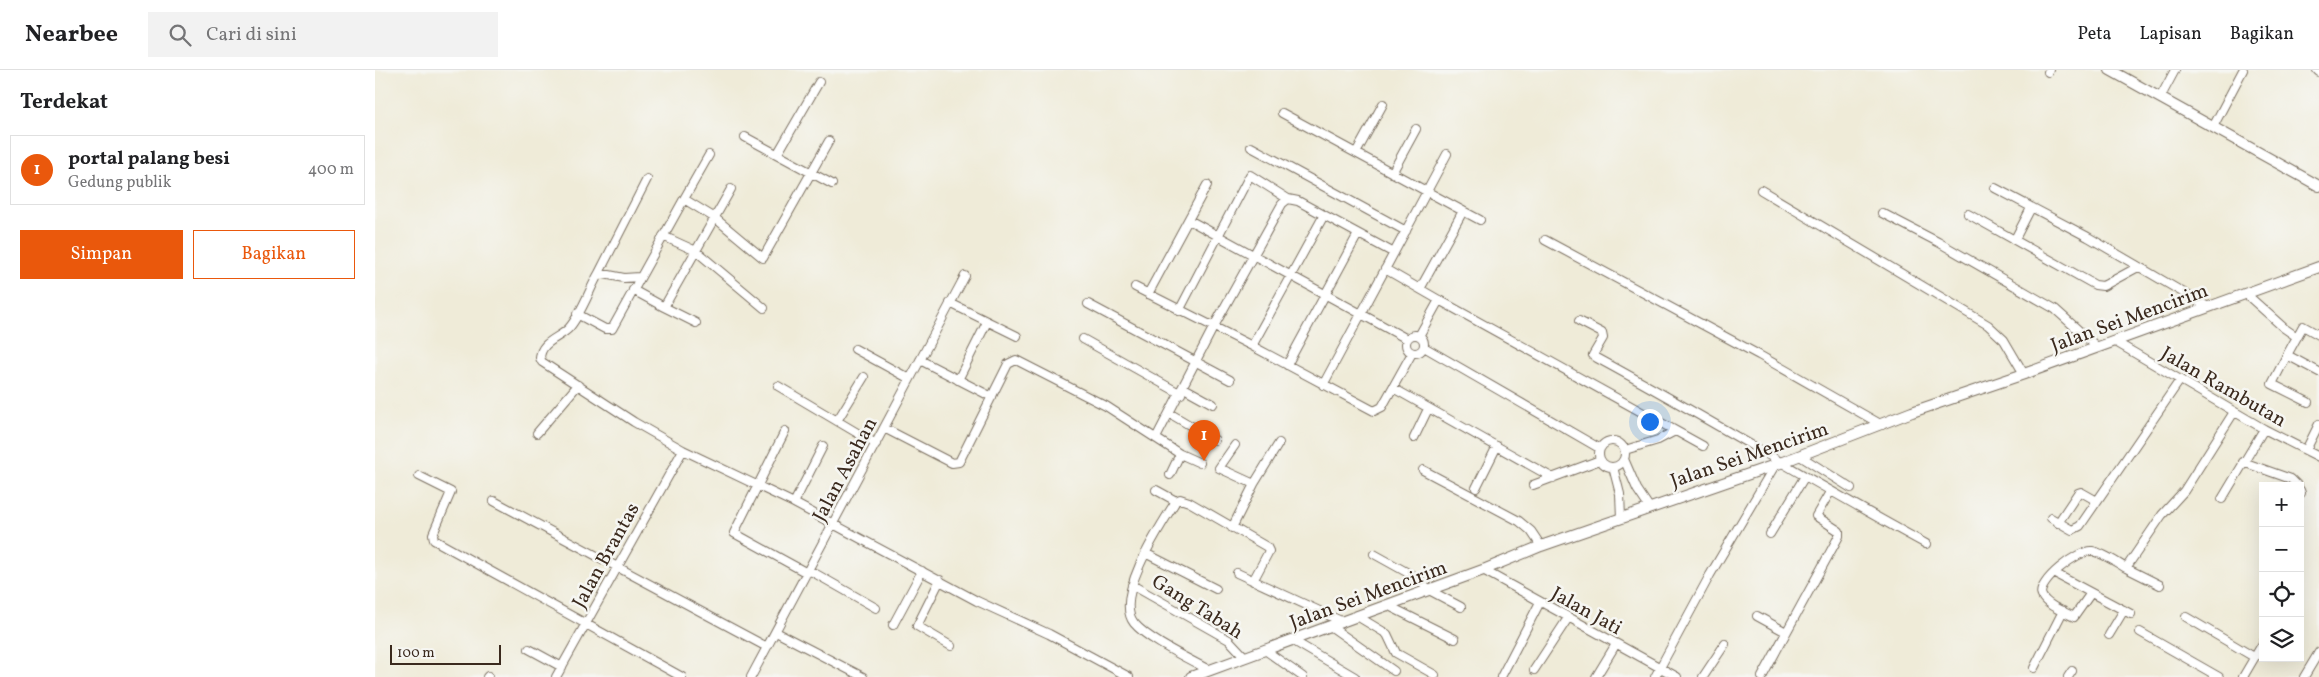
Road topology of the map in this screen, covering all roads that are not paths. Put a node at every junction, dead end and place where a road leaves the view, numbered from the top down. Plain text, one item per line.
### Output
1 (2110, 70) edge
2 (2175, 70) edge
3 (2243, 70) edge
4 (819, 82) dead end
5 (2160, 98) junction
6 (1383, 104) dead end
7 (1282, 113) dead end
8 (2213, 127) junction
9 (1416, 129) dead end
10 (745, 137) dead end
11 (829, 142) dead end
12 (1251, 147) dead end
13 (778, 153) junction
14 (1357, 153) junction
15 (1447, 154) dead end
16 (709, 155) dead end
17 (812, 172) junction
18 (1392, 172) junction
19 (647, 180) dead end
20 (833, 184) dead end
21 (1207, 185) dead end
22 (2319, 186) edge
23 (1995, 188) dead end
24 (731, 189) dead end
25 (1761, 190) dead end
26 (1427, 192) junction
27 (684, 199) junction
28 (1288, 199) junction
29 (2031, 208) junction
30 (1463, 211) junction
31 (1882, 213) dead end
32 (1968, 214) dead end
33 (1324, 215) junction
34 (715, 218) junction
35 (1189, 220) junction
36 (1480, 220) dead end
37 (1406, 231) junction
38 (1359, 234) junction
39 (1218, 235) junction
40 (663, 236) junction
41 (2015, 239) junction
42 (1545, 240) dead end
43 (696, 252) junction
44 (1394, 253) junction
45 (1254, 256) junction
46 (2138, 267) junction
47 (2319, 267) edge
48 (1385, 270) junction
49 (599, 272) junction
50 (1289, 275) junction
51 (965, 276) dead end
52 (640, 277) junction
53 (1135, 288) dead end
54 (1420, 289) junction
55 (633, 290) junction
56 (2245, 293) junction
57 (1148, 294) junction
58 (1324, 295) junction
59 (1439, 300) junction
60 (950, 303) junction
61 (1088, 304) dead end
62 (664, 307) junction
63 (2208, 307) junction
64 (763, 308) dead end
65 (1179, 311) junction
66 (577, 314) junction
67 (1361, 315) junction
68 (1579, 321) dead end
69 (987, 322) junction
70 (696, 324) dead end
71 (1213, 328) junction
72 (2319, 334) edge
73 (1017, 336) dead end
74 (1419, 336) junction
75 (2297, 337) junction
76 (1083, 339) dead end
77 (1407, 340) junction
78 (2114, 341) junction
79 (1252, 346) junction
80 (1424, 346) junction
81 (2097, 347) junction
82 (855, 349) dead end
83 (1412, 353) junction
84 (2287, 355) junction
85 (920, 360) junction
86 (1197, 361) junction
87 (1287, 365) junction
88 (2319, 372) edge
89 (2024, 374) junction
90 (864, 377) dead end
91 (910, 379) junction
92 (959, 380) junction
93 (1230, 380) dead end
94 (2180, 380) junction
95 (578, 385) junction
96 (1323, 385) junction
97 (778, 386) dead end
98 (1393, 388) junction
99 (1182, 391) junction
100 (992, 397) junction
101 (2308, 402) dead end
102 (1213, 404) dead end
103 (1428, 408) junction
104 (2233, 412) junction
105 (1169, 414) junction
106 (837, 422) junction
107 (2319, 424) edge
108 (1882, 425) junction
109 (884, 428) junction
110 (2264, 429) junction
111 (785, 431) dead end
112 (1675, 431) junction
113 (537, 433) dead end
114 (1156, 438) junction
115 (1414, 438) dead end
116 (1215, 440) dead end
117 (1279, 443) dead end
118 (875, 444) junction
119 (1235, 445) dead end
120 (823, 446) dead end
121 (1497, 446) junction
122 (1703, 446) dead end
123 (1599, 448) junction
124 (683, 450) junction
125 (1625, 450) junction
126 (2306, 450) junction
127 (1180, 454) junction
128 (1800, 456) junction
129 (2319, 457) edge
130 (1624, 459) junction
131 (1599, 460) junction
132 (2243, 462) junction
133 (1199, 464) dead end
134 (1778, 464) junction
135 (1613, 467) junction
136 (1423, 470) dead end
137 (1169, 475) dead end
138 (419, 476) dead end
139 (1805, 476) junction
140 (1553, 478) junction
141 (2293, 482) edge
142 (1254, 484) junction
143 (1533, 485) dead end
144 (758, 486) junction
145 (1476, 488) dead end
146 (1851, 488) dead end
147 (1637, 489) junction
148 (1156, 490) dead end
149 (1830, 492) junction
150 (1620, 494) junction
151 (2222, 499) dead end
152 (494, 501) dead end
153 (1176, 501) junction
154 (2097, 501) junction
155 (794, 503) junction
156 (1649, 507) junction
157 (1621, 518) junction
158 (833, 524) junction
159 (1232, 528) junction
160 (1770, 534) dead end
161 (1926, 544) dead end
162 (1541, 546) junction
163 (1147, 554) junction
164 (1374, 554) dead end
165 (2129, 563) junction
166 (618, 567) junction
167 (922, 570) junction
168 (1483, 570) junction
169 (808, 571) junction
170 (1237, 573) dead end
171 (2054, 573) junction
172 (940, 580) junction
173 (1253, 580) junction
174 (1132, 585) junction
175 (2160, 585) dead end
176 (1216, 590) dead end
177 (1429, 590) junction
178 (2091, 593) junction
179 (1540, 602) junction
180 (1387, 605) junction
181 (1461, 607) dead end
182 (876, 608) dead end
183 (2063, 611) junction
184 (1357, 616) junction
185 (1757, 616) dead end
186 (2186, 617) dead end
187 (1568, 618) junction
188 (1341, 621) junction
189 (585, 624) junction
190 (893, 625) dead end
191 (1330, 626) junction
192 (776, 632) junction
193 (1786, 632) junction
194 (2141, 632) dead end
195 (2109, 635) dead end
196 (1455, 639) dead end
197 (1293, 640) junction
198 (1616, 644) junction
199 (1725, 644) dead end
200 (951, 646) dead end
201 (767, 647) junction
202 (529, 649) dead end
203 (2259, 649) edge
204 (1265, 650) junction
205 (2319, 652) edge
206 (1245, 657) junction
207 (2254, 657) junction
208 (562, 667) junction
209 (1660, 668) junction
210 (2034, 668) dead end
211 (1209, 670) junction
212 (1534, 670) dead end
213 (1394, 671) dead end
214 (1435, 675) dead end
215 (556, 677) edge
216 (682, 677) edge
217 (751, 677) edge
218 (863, 677) edge
219 (1129, 677) edge
220 (1191, 677) edge
221 (1303, 677) edge
222 (1355, 677) edge
223 (1501, 677) edge
224 (1596, 677) edge
225 (1655, 677) edge
226 (1677, 677) edge
227 (1703, 677) edge
228 (1762, 677) edge
229 (2219, 677) edge
230 (2243, 677) edge
231 (2304, 677) edge

1 - 5 street
2 - 5 street
3 - 8 street
4 - 13 street
5 - 8 street
6 - 14 street
7 - 14 street
8 - 22 street
9 - 18 street
10 - 13 street
11 - 17 street
12 - 37 street
13 - 17 street
14 - 18 street
15 - 26 street
16 - 27 street
17 - 20 street
17 - 34 street
18 - 26 street
19 - 49 street
21 - 35 street
23 - 29 street
24 - 34 street
25 - 89 street
26 - 30 street
26 - 37 street
27 - 34 street
27 - 40 street
28 - 33 street
28 - 39 street
28 - 45 street
29 - 41 street
29 - 46 street
30 - 36 street
30 - 54 street
31 - 81 street
32 - 41 street
33 - 38 street
33 - 50 street
34 - 43 street
35 - 39 street
35 - 57 street
37 - 44 street
38 - 44 street
38 - 58 street
39 - 45 street
39 - 65 street
40 - 43 street
40 - 52 street
41 - 46 street
42 - 108 street
43 - 62 street
43 - 64 street
44 - 48 street
45 - 50 street
45 - 71 street
46 - 63 street
47 - 56 street, Jalan Sei Mencirim
48 - 54 street
48 - 67 street
49 - 52 street
49 - 66 street
50 - 58 street
50 - 79 street
51 - 60 street, Jalan Asahan
52 - 55 street
53 - 57 street
54 - 59 street
55 - 62 street
55 - 66 street
56 - 63 street, Jalan Sei Mencirim
56 - 75 street
57 - 65 street
58 - 67 street
58 - 87 street
59 - 74 street
59 - 112 street
60 - 69 street
60 - 85 street, Jalan Asahan
61 - 86 street
62 - 70 street
63 - 78 street, Jalan Sei Mencirim
65 - 71 street
66 - 95 street
67 - 77 street
67 - 96 street
68 - 134 street
69 - 73 street
69 - 92 street
71 - 79 street
71 - 86 street
72 - 75 street
74 - 77 street
74 - 80 street
75 - 84 street
76 - 99 street
77 - 83 street
78 - 81 street, Jalan Sei Mencirim
78 - 94 street, Jalan Rambutan
79 - 87 street
80 - 83 street
80 - 123 street
81 - 89 street, Jalan Sei Mencirim
82 - 91 street
83 - 98 street
84 - 88 street
84 - 101 street
85 - 91 street, Jalan Asahan
85 - 92 street
86 - 93 street
86 - 99 street
87 - 96 street
89 - 108 street, Jalan Sei Mencirim
90 - 106 street
91 - 109 street, Jalan Asahan
92 - 100 street
94 - 104 street, Jalan Rambutan
94 - 154 street
95 - 113 street
95 - 124 street
96 - 98 street
97 - 106 street
98 - 103 street
99 - 102 street
99 - 105 street
100 - 109 street
100 - 114 street
103 - 115 street
103 - 121 street
104 - 110 street, Jalan Rambutan
104 - 165 street
105 - 114 street
105 - 116 street
106 - 118 street
107 - 126 street
108 - 128 street, Jalan Sei Mencirim
109 - 118 street, Jalan Asahan
110 - 126 street, Jalan Rambutan
110 - 132 street
111 - 144 street
112 - 122 street
112 - 125 street
114 - 127 street
117 - 142 street
118 - 158 street, Jalan Asahan
119 - 142 street
120 - 155 street
121 - 140 street
121 - 145 street
123 - 125 street
123 - 131 street
124 - 144 street
124 - 166 street, Jalan Brantas
125 - 130 street
126 - 129 street, Jalan Rambutan
127 - 133 street
127 - 137 street
128 - 134 street, Jalan Sei Mencirim
128 - 146 street
130 - 135 street
130 - 147 street
131 - 135 street
131 - 140 street
132 - 141 street
132 - 151 street
134 - 139 street
134 - 156 street, Jalan Sei Mencirim
134 - 209 street
135 - 150 street
136 - 162 street
138 - 189 street
139 - 149 street
139 - 160 street
140 - 143 street
142 - 159 street
144 - 155 street
144 - 169 street
147 - 150 street
147 - 156 street
148 - 153 street
149 - 161 street
149 - 193 street
150 - 157 street
152 - 166 street
153 - 159 street
153 - 163 street
154 - 154 street
155 - 158 street
156 - 157 street, Jalan Sei Mencirim
157 - 162 street, Jalan Sei Mencirim
158 - 167 street
158 - 169 street, Jalan Asahan
159 - 173 street
162 - 168 street, Jalan Sei Mencirim
163 - 174 street
163 - 176 street
164 - 177 street
165 - 171 street
165 - 175 street
166 - 189 street, Jalan Brantas
166 - 201 street
167 - 172 street
167 - 190 street
168 - 177 street, Jalan Sei Mencirim
168 - 179 street, Jalan Jati
169 - 182 street
169 - 192 street, Jalan Asahan
170 - 173 street
171 - 178 street
171 - 183 street
172 - 200 street
172 - 219 street
173 - 188 street
174 - 206 street, Gang Tabah
174 - 211 street
177 - 180 street, Jalan Sei Mencirim
177 - 181 street
178 - 183 street
178 - 195 street
179 - 187 street, Jalan Jati
179 - 223 street
180 - 184 street, Jalan Sei Mencirim
180 - 196 street
183 - 210 street
184 - 188 street, Jalan Sei Mencirim
184 - 214 street
185 - 193 street
186 - 207 street
187 - 198 street, Jalan Jati
187 - 212 street
188 - 191 street, Jalan Sei Mencirim
189 - 208 street, Jalan Brantas
189 - 216 street
191 - 197 street, Jalan Sei Mencirim
191 - 213 street
192 - 201 street, Jalan Asahan
192 - 218 street
193 - 228 street
194 - 229 street
197 - 204 street, Jalan Sei Mencirim
197 - 222 street
198 - 209 street, Jalan Jati
198 - 224 street
199 - 227 street
201 - 217 street, Jalan Asahan
202 - 208 street
203 - 207 street
204 - 206 street, Jalan Sei Mencirim
204 - 221 street
205 - 231 street
206 - 211 street, Jalan Sei Mencirim
207 - 230 street
208 - 215 street, Jalan Brantas
209 - 225 street
209 - 226 street, Jalan Jati
211 - 220 street, Jalan Sei Mencirim

